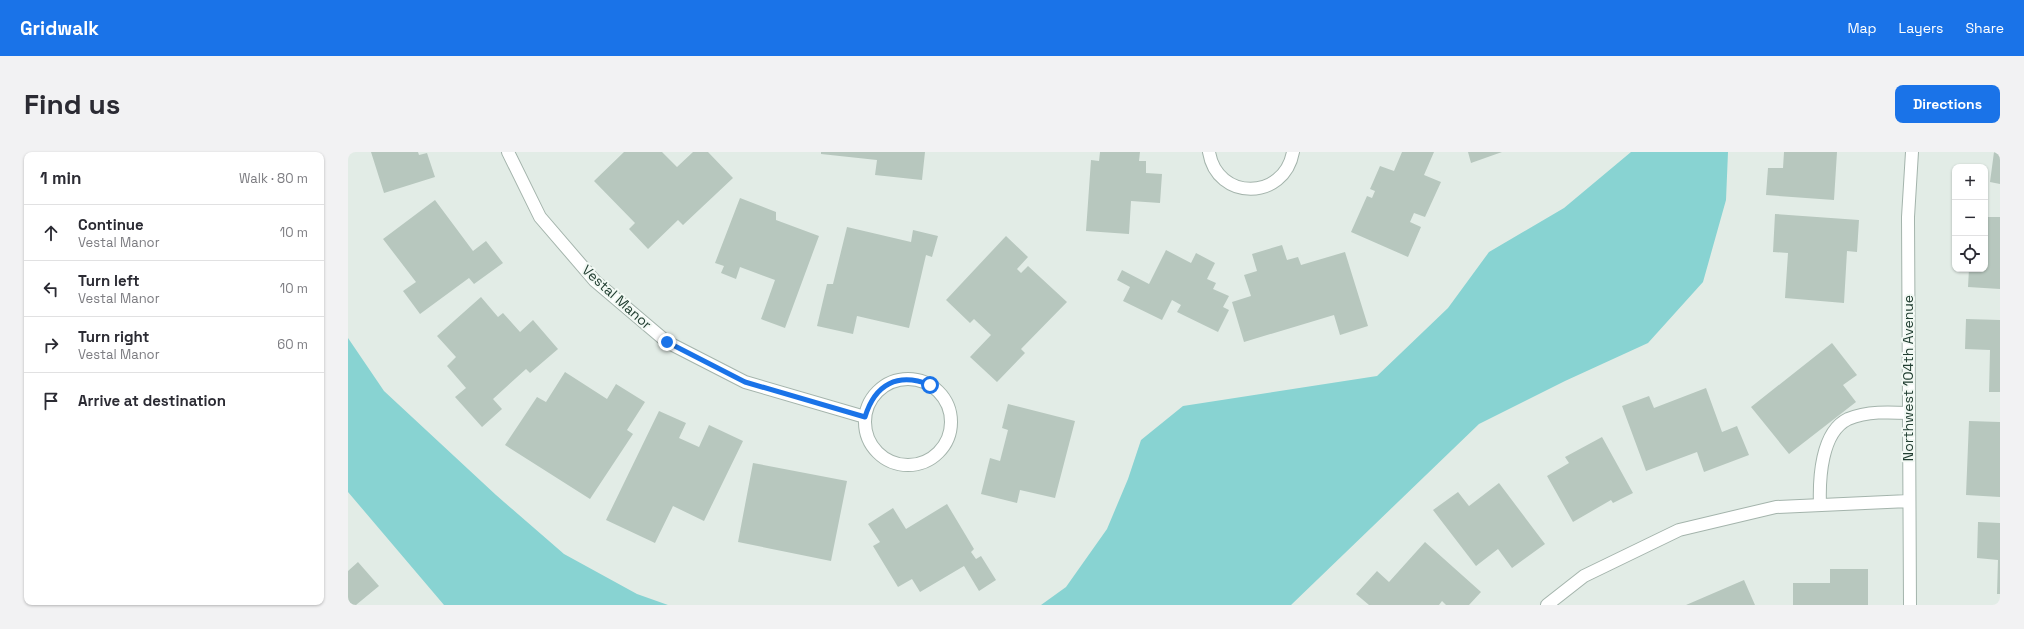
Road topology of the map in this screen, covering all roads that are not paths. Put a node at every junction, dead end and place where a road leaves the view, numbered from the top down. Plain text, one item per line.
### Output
1 (508, 152) edge
2 (1209, 152) edge
3 (1293, 152) edge
4 (1912, 152) edge
5 (1908, 413) junction
6 (865, 417) junction
7 (1909, 501) junction
8 (1820, 505) junction
9 (1547, 605) edge
10 (1910, 605) edge

1 - 6 street, Vestal Manor
2 - 3 street
4 - 5 street, Northwest 104th Avenue
5 - 7 street, Northwest 104th Avenue
5 - 8 street
6 - 6 street
7 - 8 street
7 - 10 street, Northwest 104th Avenue
8 - 9 street

